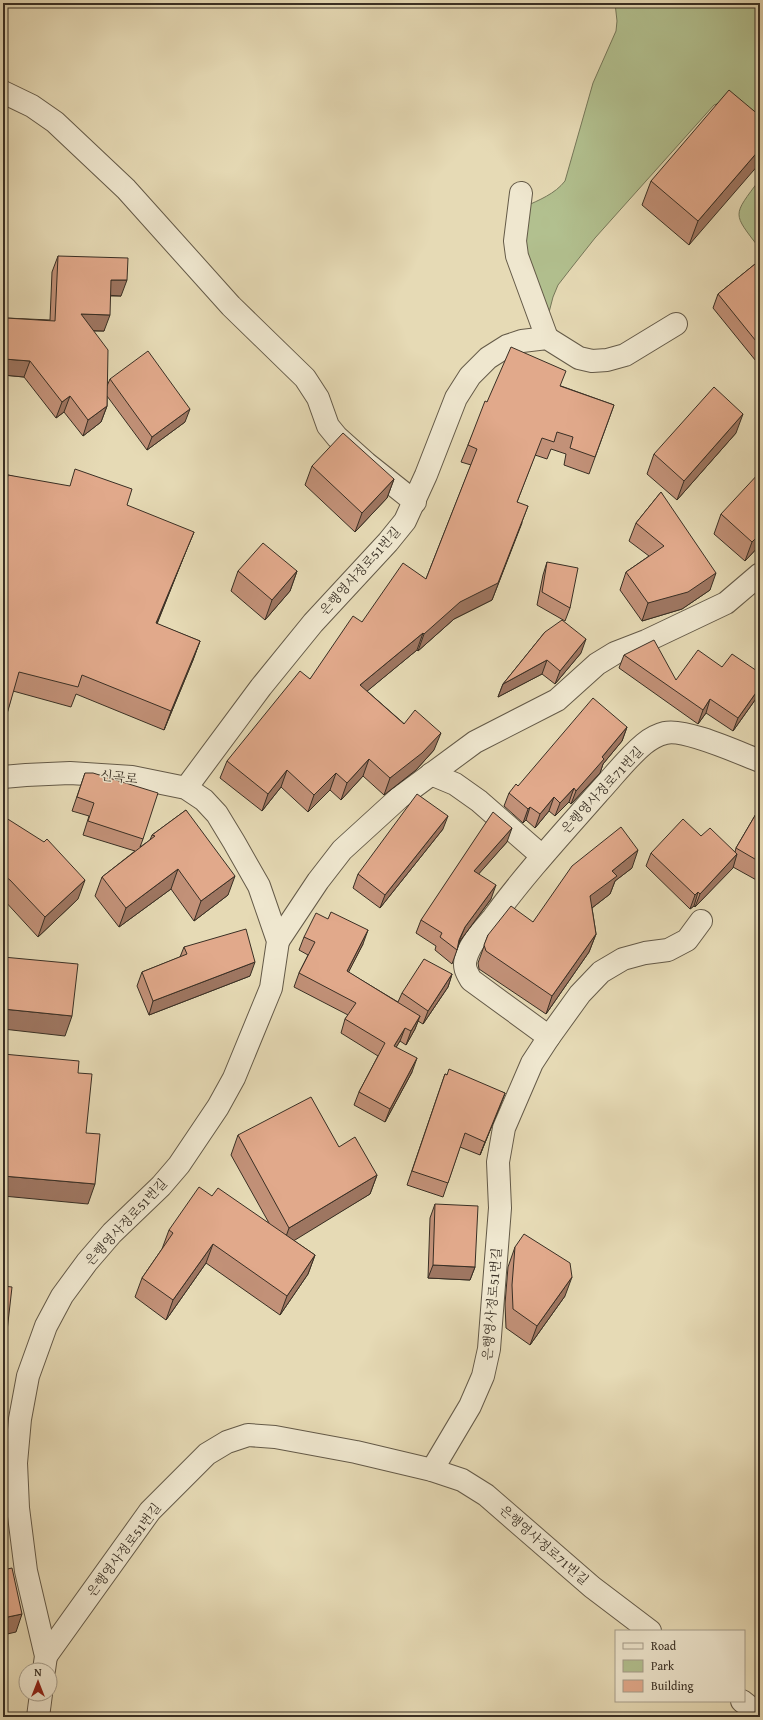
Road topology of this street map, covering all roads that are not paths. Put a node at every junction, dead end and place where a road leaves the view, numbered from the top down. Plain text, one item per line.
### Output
1 (3, 92) edge
2 (521, 192) dead end
3 (676, 324) dead end
4 (547, 338) junction
5 (415, 502) junction
6 (760, 574) edge
7 (760, 761) edge
8 (431, 774) junction
9 (3, 777) edge
10 (186, 788) junction
11 (542, 856) junction
12 (701, 921) dead end
13 (278, 942) junction
14 (549, 1037) junction
15 (432, 1470) junction
16 (649, 1630) edge
17 (45, 1662) edge
18 (46, 1662) edge
19 (40, 1702) edge
20 (743, 1702) edge
21 (760, 1715) edge
22 (38, 1717) edge

1 - 5 lane
2 - 4 lane
3 - 4 lane
4 - 5 lane, 은행영사정로51번길
5 - 10 lane, 은행영사정로51번길
6 - 8 lane, 은행영사정로51번길
7 - 11 lane, 은행영사정로71번길
8 - 11 lane
8 - 13 lane, 은행영사정로51번길
9 - 10 lane, 신곡로
10 - 13 lane, 은행영사정로51번길
11 - 14 lane, 은행영사정로71번길
12 - 14 lane, 은행영사정로51번길
13 - 17 lane, 은행영사정로51번길
14 - 15 lane, 은행영사정로51번길
15 - 16 lane, 은행영사정로71번길
15 - 18 lane, 은행영사정로51번길
19 - 22 lane
20 - 21 lane

